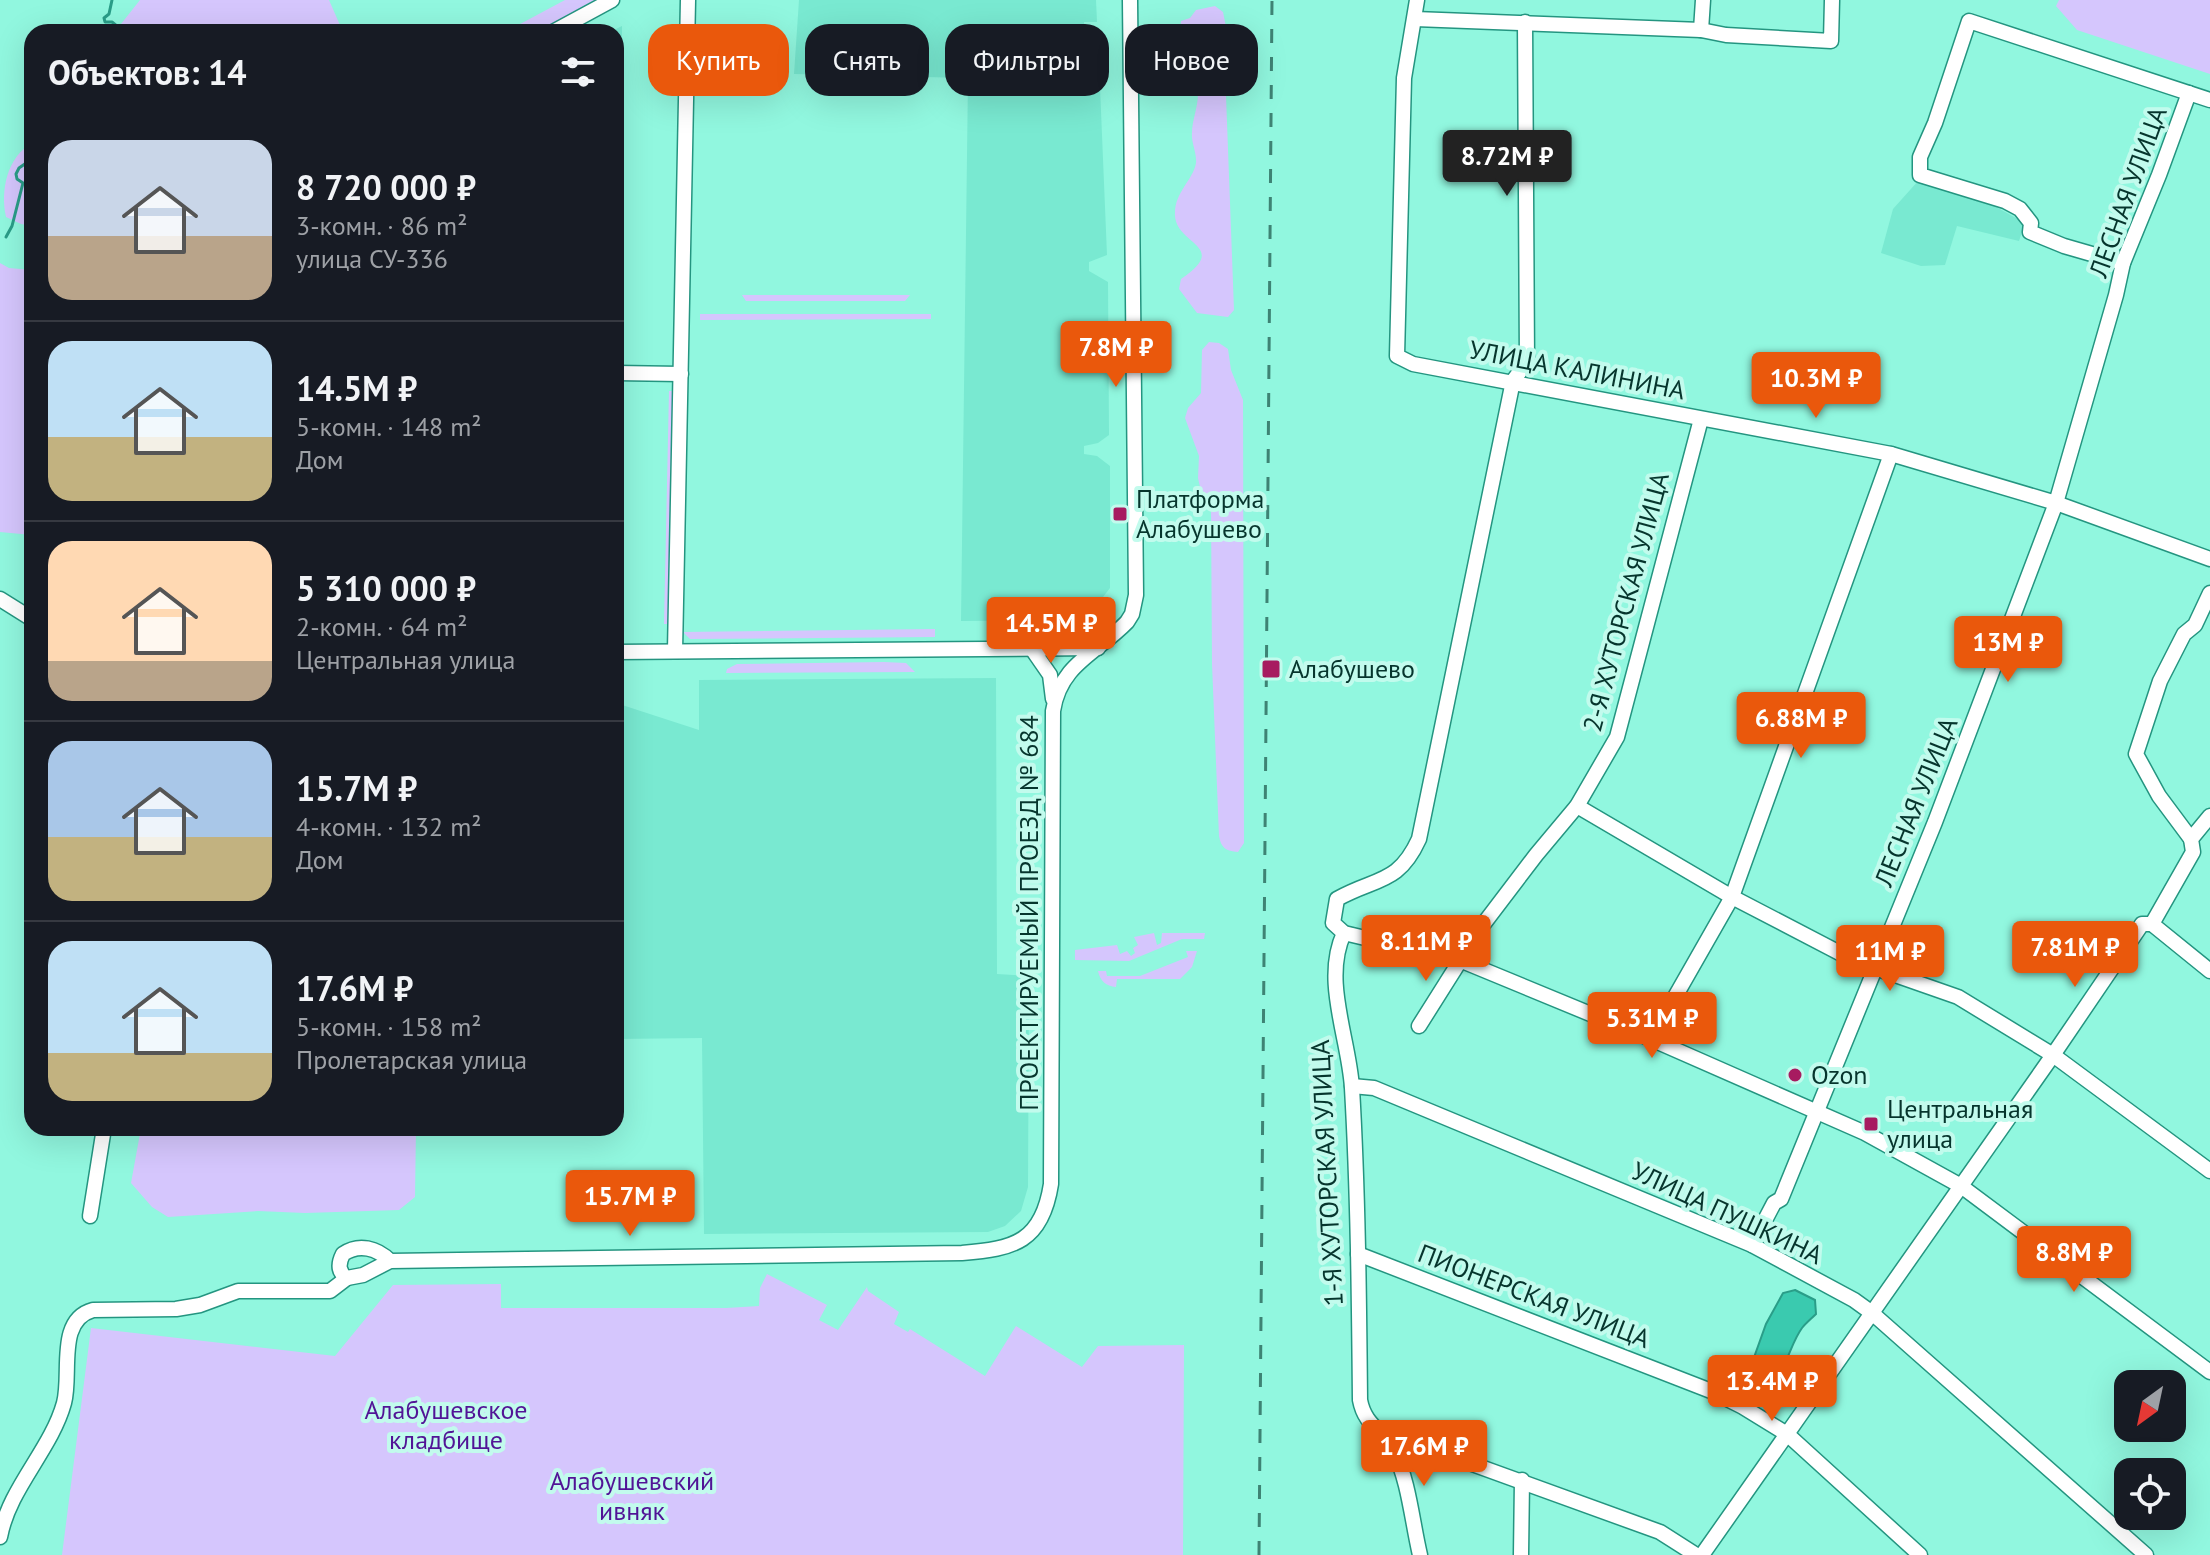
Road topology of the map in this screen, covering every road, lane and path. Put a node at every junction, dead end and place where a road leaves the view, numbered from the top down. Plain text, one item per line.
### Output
1 (612, 0) edge
2 (688, 0) edge
3 (1130, 0) edge
4 (1417, 0) edge
5 (1703, 0) edge
6 (1832, 0) edge
7 (1415, 19) junction
8 (1525, 22) junction
9 (568, 24) edge
10 (1701, 30) junction
11 (2189, 93) junction
12 (2210, 100) edge
13 (2123, 263) junction
14 (624, 373) edge
15 (681, 374) junction
16 (1513, 381) junction
17 (1701, 419) junction
18 (1891, 454) junction
19 (2056, 503) junction
20 (2210, 559) edge
21 (2210, 593) edge
22 (0, 599) edge
23 (24, 614) edge
24 (1098, 648) junction
25 (1032, 649) junction
26 (675, 651) junction
27 (624, 652) edge
28 (1053, 711) junction
29 (1577, 806) junction
30 (2210, 816) edge
31 (2191, 839) junction
32 (1732, 897) junction
33 (2152, 924) junction
34 (1344, 933) junction
35 (1462, 961) junction
36 (1874, 970) junction
37 (2210, 971) edge
38 (1419, 1026) dead end
39 (1651, 1039) junction
40 (2053, 1055) junction
41 (1352, 1086) junction
42 (1818, 1111) junction
43 (103, 1136) edge
44 (2210, 1171) edge
45 (1961, 1186) junction
46 (90, 1216) dead end
47 (1752, 1245) junction
48 (1358, 1254) junction
49 (390, 1261) junction
50 (347, 1278) junction
51 (1872, 1313) junction
52 (2210, 1372) edge
53 (1787, 1434) junction
54 (1387, 1441) junction
55 (1522, 1480) junction
56 (0, 1537) edge
57 (1420, 1555) edge
58 (1521, 1555) edge
59 (1699, 1555) edge
60 (1920, 1555) edge
61 (2146, 1555) edge

1 - 9 street
2 - 15 street
3 - 24 street, ПРОЕКТИРУЕМЫЙ ПРОЕЗД № 684
4 - 7 street
5 - 10 street
6 - 10 street
7 - 8 street
7 - 16 street, УЛИЦА КАЛИНИНА
8 - 10 street
8 - 16 street
11 - 12 street
11 - 13 street, ЛЕСНАЯ УЛИЦА
11 - 13 street
13 - 19 street, ЛЕСНАЯ УЛИЦА
14 - 15 street
15 - 26 street
16 - 17 street, УЛИЦА КАЛИНИНА
16 - 34 street, 1-Я ХУТОРСКАЯ УЛИЦА
17 - 18 street, УЛИЦА КАЛИНИНА
17 - 29 street, 2-Я ХУТОРСКАЯ УЛИЦА
18 - 19 street, УЛИЦА КАЛИНИНА
18 - 32 street
19 - 20 street, УЛИЦА КАЛИНИНА
19 - 36 street, ЛЕСНАЯ УЛИЦА
21 - 31 street
22 - 23 street
24 - 25 street
24 - 28 street, ПРОЕКТИРУЕМЫЙ ПРОЕЗД № 684
25 - 26 street
25 - 28 street
26 - 27 street
28 - 49 street, ПРОЕКТИРУЕМЫЙ ПРОЕЗД № 684
29 - 32 street
29 - 35 street, 2-Я ХУТОРСКАЯ УЛИЦА
30 - 31 street
31 - 33 street
32 - 36 street
32 - 39 street
33 - 37 street
33 - 40 street
34 - 35 street
34 - 41 street, 1-Я ХУТОРСКАЯ УЛИЦА
35 - 38 street, 2-Я ХУТОРСКАЯ УЛИЦА
35 - 39 street
36 - 40 street
36 - 42 street, ЛЕСНАЯ УЛИЦА
39 - 42 street
40 - 44 street
40 - 45 street
41 - 47 street, УЛИЦА ПУШКИНА
41 - 48 street, 1-Я ХУТОРСКАЯ УЛИЦА
42 - 45 street
42 - 47 street, ЛЕСНАЯ УЛИЦА
43 - 46 street
45 - 51 street
45 - 52 street
47 - 51 street, УЛИЦА ПУШКИНА
48 - 53 street, ПИОНЕРСКАЯ УЛИЦА
48 - 54 street, 1-Я ХУТОРСКАЯ УЛИЦА
49 - 50 street
49 - 50 street
50 - 56 street
51 - 53 street
51 - 61 street, УЛИЦА ПУШКИНА
53 - 59 street
53 - 60 street, ПИОНЕРСКАЯ УЛИЦА
54 - 55 street
54 - 57 street, 1-Я ХУТОРСКАЯ УЛИЦА
55 - 58 street
55 - 59 street

